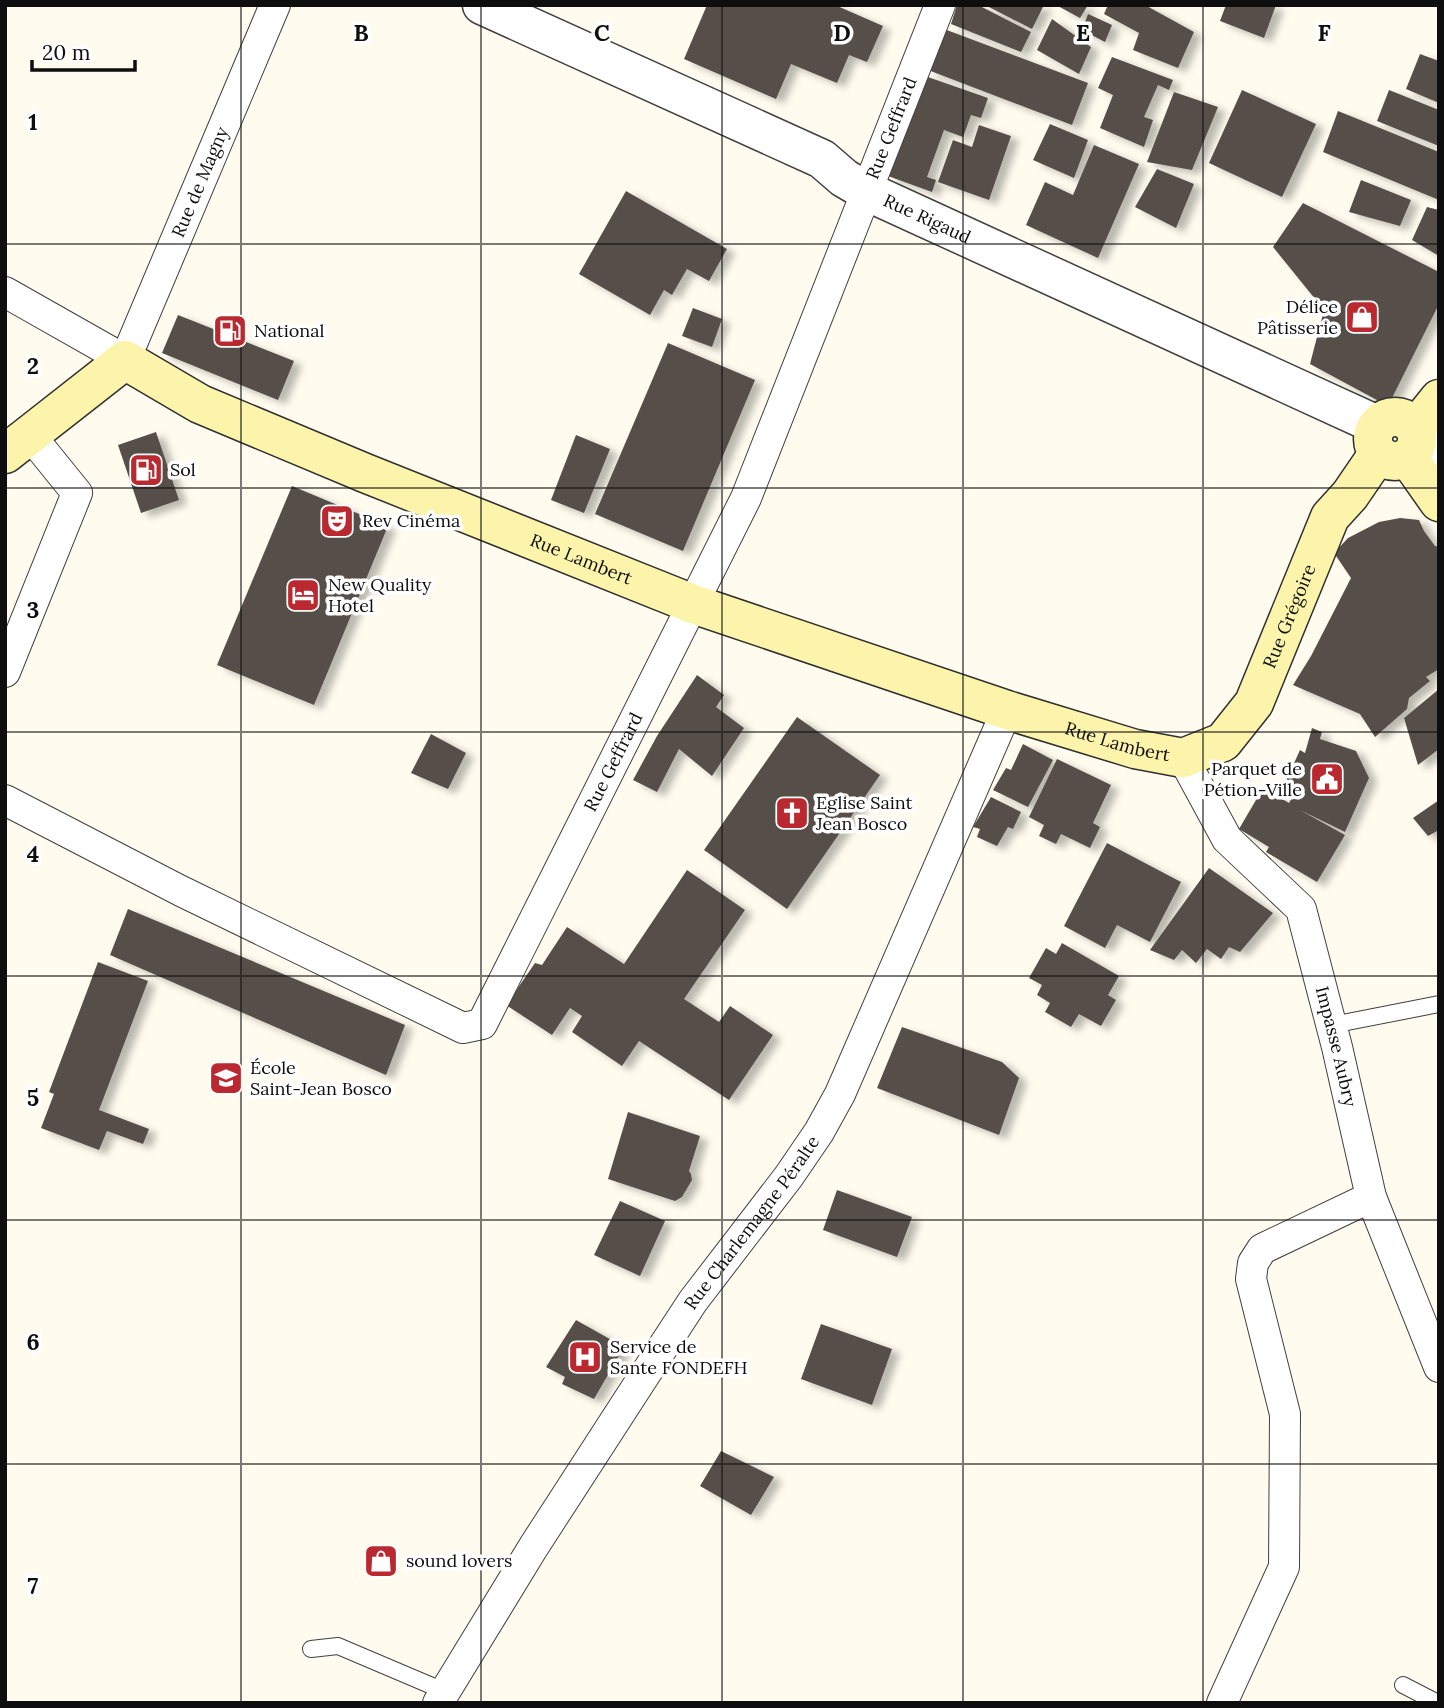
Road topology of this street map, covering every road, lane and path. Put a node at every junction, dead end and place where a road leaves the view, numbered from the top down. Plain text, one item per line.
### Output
1 (275, 5) edge
2 (482, 5) edge
3 (940, 5) edge
4 (866, 191) junction
5 (5, 292) edge
6 (125, 360) junction
7 (1439, 399) edge
8 (1405, 444) edge
9 (18, 445) edge
10 (1439, 502) edge
11 (693, 604) junction
12 (5, 671) edge
13 (1007, 709) junction
14 (1183, 758) junction
15 (5, 800) edge
16 (1439, 1004) edge
17 (1332, 1025) junction
18 (1371, 1197) junction
19 (1439, 1367) edge
20 (311, 1649) dead end
21 (1404, 1685) dead end
22 (441, 1697) edge
23 (1222, 1703) edge
24 (1438, 1703) edge

1 - 6 street, Rue de Magny
2 - 4 street, Rue Rigaud
3 - 4 street, Rue Geffrard
4 - 8 street, Rue Rigaud
4 - 11 street, Rue Geffrard
5 - 6 street, Rue Lambert
6 - 9 main road
6 - 11 main road, Rue Lambert
7 - 8 main road, Rue Grégoire
8 - 10 main road
8 - 14 main road, Rue Grégoire
9 - 12 street
11 - 13 main road, Rue Lambert
11 - 15 street, Rue Geffrard
13 - 14 main road, Rue Lambert
13 - 22 street, Rue Charlemagne Péralte
14 - 17 street, Impasse Aubry
16 - 17 lane
17 - 18 street, Impasse Aubry
18 - 19 street, Impasse Aubry
18 - 23 street
20 - 22 lane
21 - 24 lane

